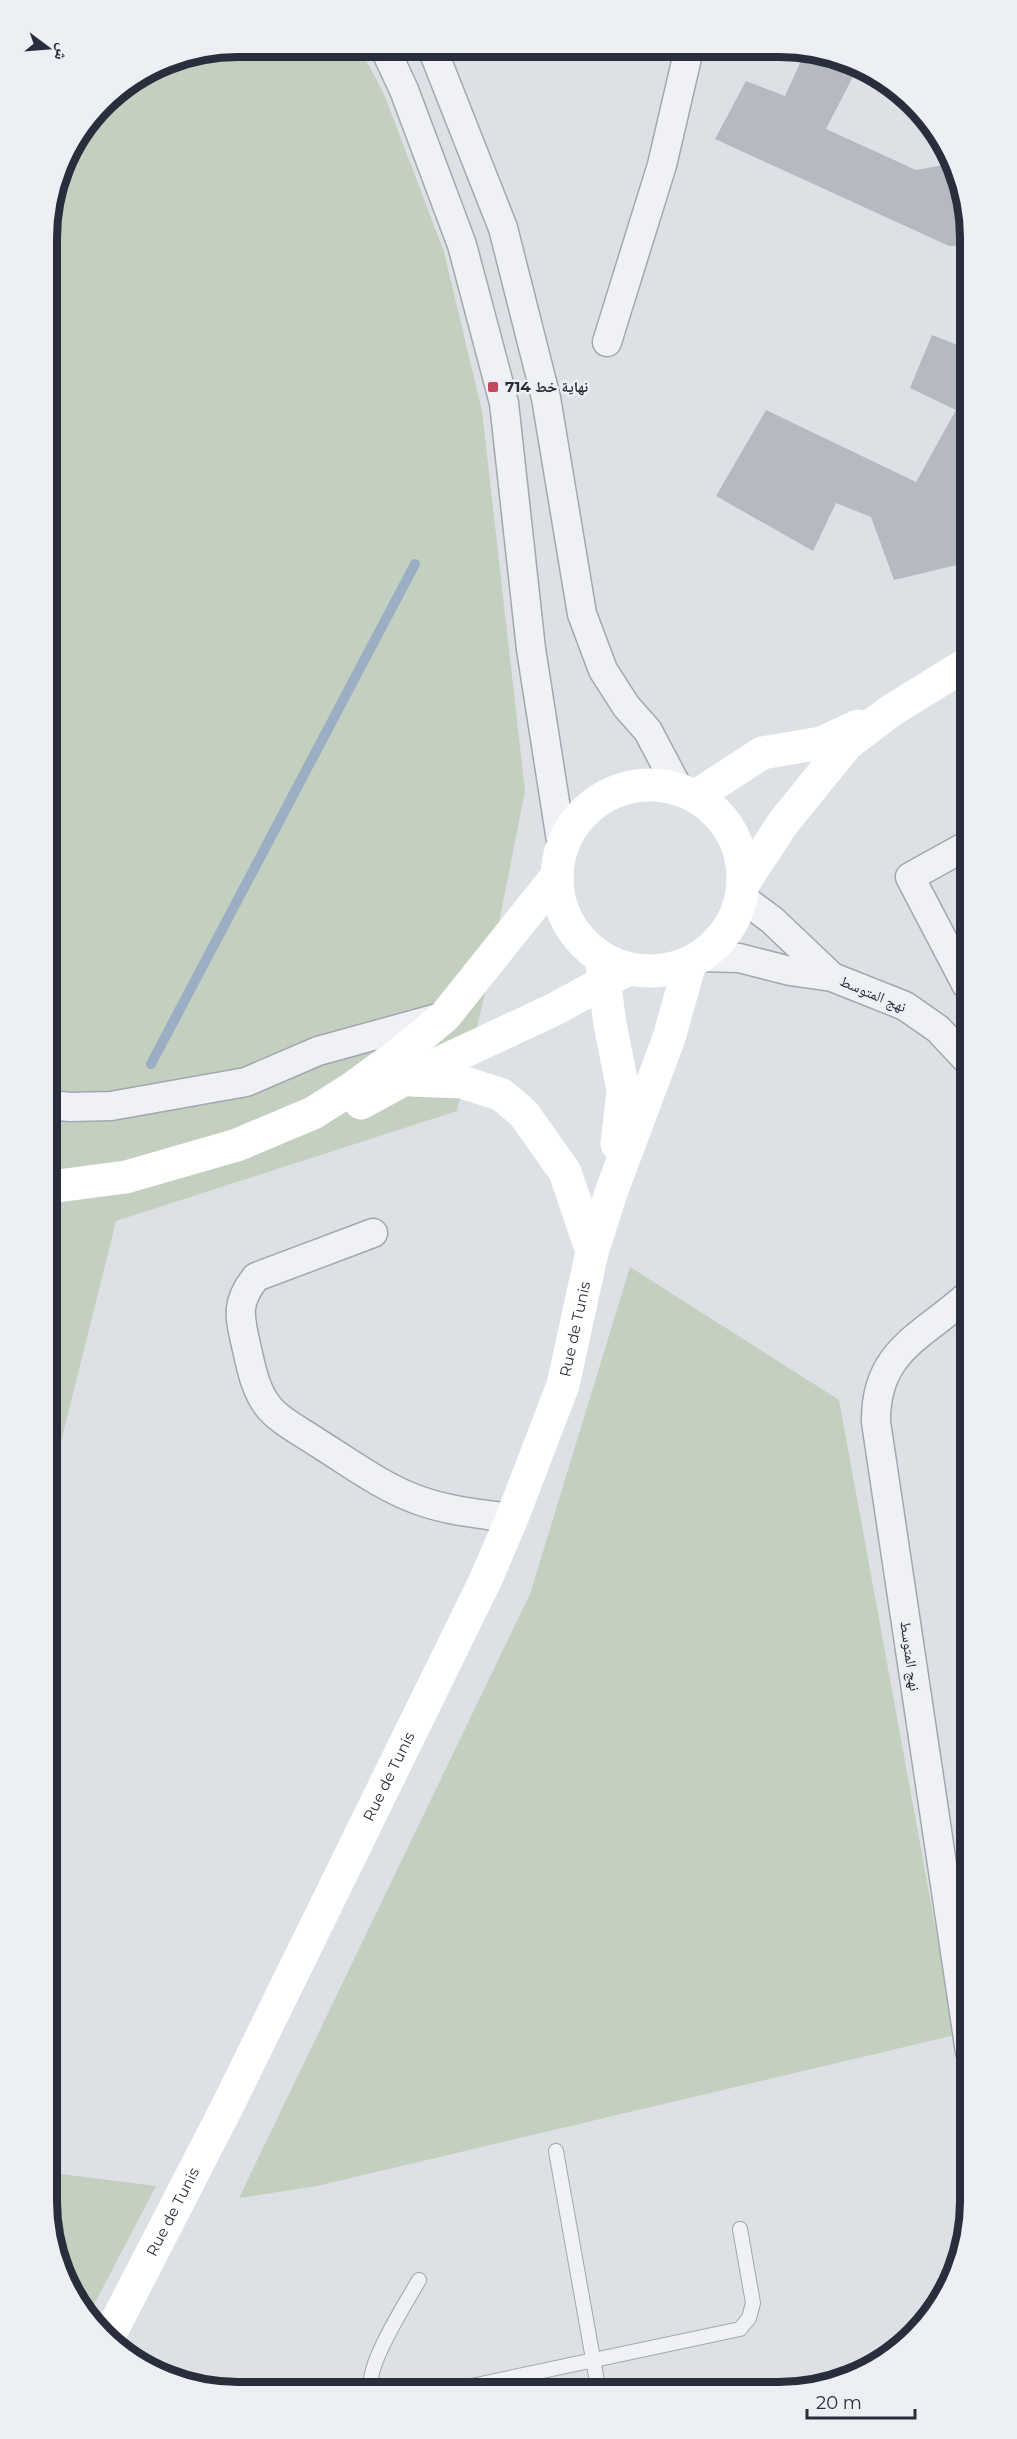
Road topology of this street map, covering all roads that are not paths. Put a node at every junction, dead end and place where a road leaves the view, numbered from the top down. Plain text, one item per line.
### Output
1 (389, 57) edge
2 (436, 57) edge
3 (687, 57) edge
4 (607, 342) dead end
5 (960, 669) edge
6 (892, 710) junction
7 (687, 792) junction
8 (960, 849) edge
9 (559, 862) junction
10 (742, 890) junction
11 (695, 960) junction
12 (611, 970) junction
13 (960, 973) edge
14 (832, 977) junction
15 (445, 1016) junction
16 (960, 1053) edge
17 (403, 1080) junction
18 (57, 1106) edge
19 (313, 1113) junction
20 (57, 1186) edge
21 (612, 1190) junction
22 (373, 1233) dead end
23 (592, 1252) junction
24 (960, 1303) edge
25 (512, 1518) junction
26 (960, 1937) edge
27 (556, 2151) dead end
28 (740, 2229) dead end
29 (419, 2280) dead end
30 (112, 2330) edge
31 (594, 2361) junction
32 (370, 2382) edge
33 (491, 2382) edge
34 (597, 2382) edge

1 - 9 street
2 - 7 street
3 - 4 street
5 - 6 main road
6 - 7 main road
6 - 10 main road
7 - 9 main road
7 - 10 main road
8 - 13 street
9 - 12 main road
9 - 15 main road
10 - 11 main road
10 - 14 street
11 - 12 main road
11 - 14 street
11 - 21 main road
12 - 17 main road
12 - 21 main road
14 - 16 street, نهج المتوسط
15 - 18 street
15 - 19 main road
17 - 19 main road
17 - 23 main road
19 - 20 main road
21 - 23 main road, Rue de Tunis
22 - 25 street
23 - 25 main road, Rue de Tunis
24 - 26 street, نهج المتوسط
25 - 30 main road, Rue de Tunis
27 - 31 lane
28 - 31 lane
29 - 32 lane
31 - 33 lane
31 - 34 lane

